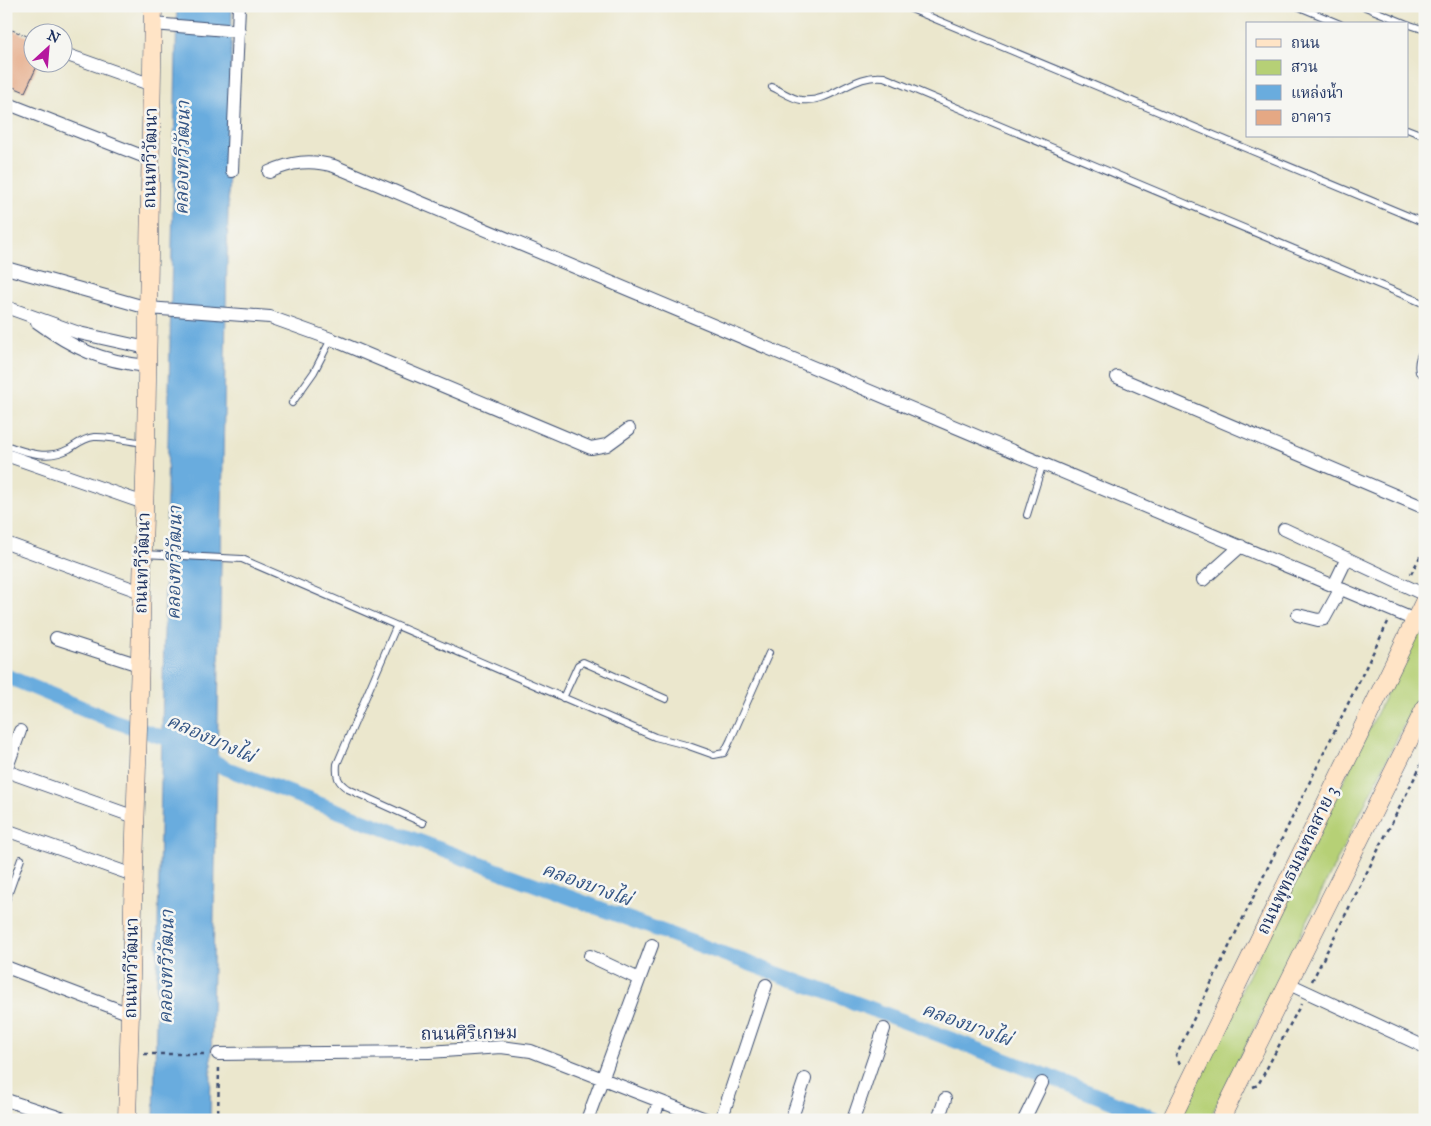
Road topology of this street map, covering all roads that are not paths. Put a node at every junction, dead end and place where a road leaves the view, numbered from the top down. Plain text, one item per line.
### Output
1 (152, 6) edge
2 (239, 6) edge
3 (904, 6) edge
4 (1297, 6) edge
5 (1364, 6) edge
6 (1335, 22) edge
7 (1402, 22) edge
8 (153, 24) junction
9 (1408, 24) edge
10 (1425, 30) edge
11 (237, 31) junction
12 (72, 57) edge
13 (152, 85) junction
14 (772, 87) dead end
15 (6, 103) edge
16 (1408, 129) edge
17 (1425, 136) edge
18 (150, 160) junction
19 (232, 171) dead end
20 (269, 172) dead end
21 (1425, 222) edge
22 (6, 268) edge
23 (1425, 304) edge
24 (6, 308) edge
25 (148, 308) junction
26 (28, 316) junction
27 (331, 339) junction
28 (147, 348) junction
29 (1425, 348) edge
30 (147, 366) junction
31 (1425, 376) edge
32 (1117, 377) dead end
33 (292, 404) dead end
34 (629, 428) dead end
35 (146, 443) junction
36 (6, 444) edge
37 (6, 455) edge
38 (1043, 463) junction
39 (144, 503) junction
40 (1425, 508) edge
41 (1027, 515) dead end
42 (1284, 530) dead end
43 (6, 543) edge
44 (1242, 546) junction
45 (142, 554) junction
46 (1347, 558) junction
47 (1203, 580) dead end
48 (1338, 586) junction
49 (141, 592) junction
50 (1425, 595) edge
51 (1425, 600) edge
52 (1298, 615) dead end
53 (1415, 620) junction
54 (396, 627) junction
55 (56, 638) dead end
56 (769, 653) dead end
57 (139, 665) junction
58 (563, 698) junction
59 (666, 699) dead end
60 (1425, 708) edge
61 (20, 731) dead end
62 (6, 771) edge
63 (134, 817) junction
64 (423, 823) dead end
65 (6, 830) edge
66 (20, 858) dead end
67 (133, 875) junction
68 (6, 901) edge
69 (652, 945) dead end
70 (590, 956) dead end
71 (6, 968) edge
72 (639, 979) junction
73 (1287, 983) junction
74 (766, 985) dead end
75 (130, 1014) junction
76 (884, 1030) dead end
77 (1425, 1047) edge
78 (219, 1054) road end
79 (601, 1079) junction
80 (806, 1079) dead end
81 (1042, 1083) dead end
82 (945, 1099) dead end
83 (6, 1100) edge
84 (660, 1101) junction
85 (67, 1120) edge
86 (127, 1120) edge
87 (587, 1120) edge
88 (653, 1120) edge
89 (708, 1120) edge
90 (721, 1120) edge
91 (790, 1120) edge
92 (853, 1120) edge
93 (938, 1120) edge
94 (1024, 1120) edge
95 (1171, 1120) edge
96 (1220, 1120) edge

1 - 8 main road, ถนนทวีวัฒนา
2 - 11 street
3 - 21 lane
4 - 6 lane
5 - 7 lane
8 - 11 street
8 - 13 main road, ถนนทวีวัฒนา
9 - 10 lane
11 - 19 street
12 - 13 street
13 - 18 main road, ถนนทวีวัฒนา
14 - 23 lane
15 - 18 street
16 - 17 lane
18 - 25 main road, ถนนทวีวัฒนา
20 - 38 street
22 - 25 street
24 - 26 street
25 - 27 street
25 - 28 main road, ถนนทวีวัฒนา
26 - 28 street
26 - 30 street
27 - 33 lane
27 - 34 street
28 - 30 main road, ถนนทวีวัฒนา
29 - 31 lane
30 - 35 main road, ถนนทวีวัฒนา
32 - 40 street
35 - 36 lane
35 - 39 main road, ถนนทวีวัฒนา
37 - 39 street
38 - 41 lane
38 - 44 street
39 - 45 main road, ถนนทวีวัฒนา
42 - 46 street
43 - 49 street
44 - 47 street
44 - 48 street
45 - 49 main road, ถนนทวีวัฒนา
45 - 54 lane
46 - 48 street
46 - 50 street
48 - 52 street
48 - 53 street
49 - 57 main road, ถนนทวีวัฒนา
51 - 53 main road, ถนนพุทธมณฑลสาย 3
53 - 95 main road, ถนนพุทธมณฑลสาย 3
54 - 58 lane
54 - 64 lane
55 - 57 street
56 - 58 lane
57 - 63 main road, ถนนทวีวัฒนา
58 - 59 lane
60 - 73 main road
61 - 62 street
62 - 63 street
63 - 67 main road, ถนนทวีวัฒนา
65 - 67 street
66 - 68 lane
67 - 75 main road, ถนนทวีวัฒนา
69 - 72 street
70 - 72 street
71 - 75 street
72 - 79 street
73 - 77 street
73 - 96 main road
74 - 90 street
75 - 86 main road, ถนนทวีวัฒนา
76 - 92 street
78 - 79 street, ถนนศิริเกษม
79 - 84 street, ถนนศิริเกษม
79 - 87 street
80 - 91 street
81 - 94 street
82 - 93 street
83 - 85 street
84 - 88 street
84 - 89 street, ถนนศิริเกษม

